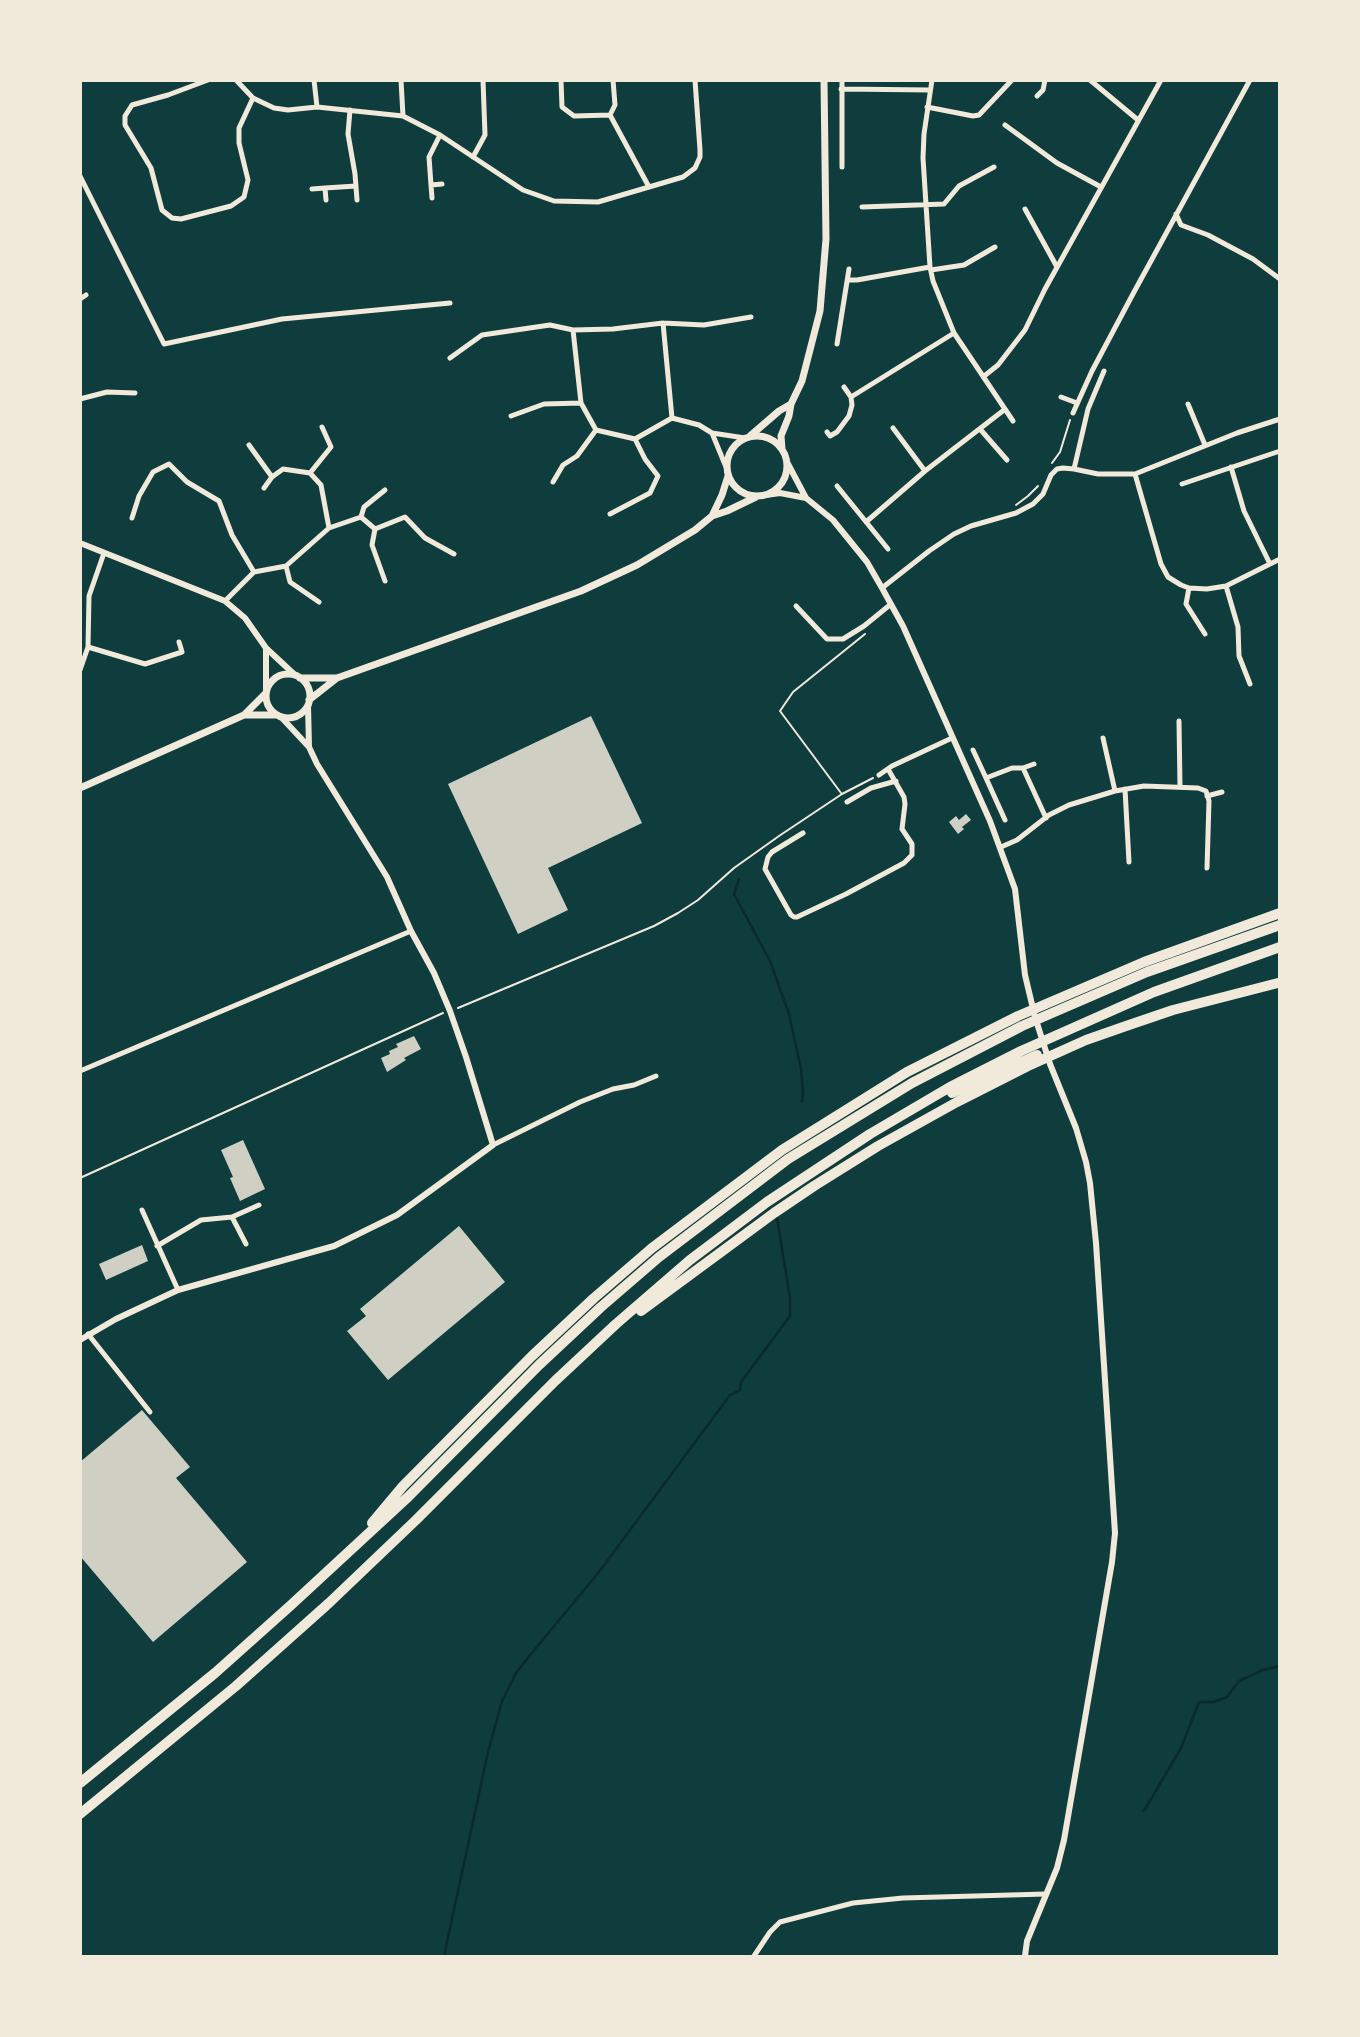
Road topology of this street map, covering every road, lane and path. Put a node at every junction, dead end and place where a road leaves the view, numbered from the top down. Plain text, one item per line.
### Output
1 (208, 80) edge
2 (236, 80) edge
3 (314, 80) edge
4 (401, 80) edge
5 (483, 80) edge
6 (561, 80) edge
7 (612, 80) edge
8 (695, 80) edge
9 (824, 80) edge
10 (842, 80) edge
11 (932, 80) edge
12 (1012, 80) edge
13 (1045, 80) edge
14 (1090, 80) edge
15 (1161, 80) edge
16 (1250, 80) edge
17 (841, 89) junction
18 (930, 90) junction
19 (1037, 96) dead end
20 (253, 98) junction
21 (317, 107) junction
22 (927, 107) junction
23 (350, 110) junction
24 (610, 115) junction
25 (404, 116) junction
26 (1138, 120) junction
27 (1005, 125) dead end
28 (440, 135) junction
29 (473, 157) junction
30 (980, 163) dead end
31 (842, 167) dead end
32 (993, 167) dead end
33 (985, 172) junction
34 (80, 176) edge
35 (442, 184) dead end
36 (430, 185) junction
37 (356, 186) junction
38 (649, 187) junction
39 (1101, 187) junction
40 (325, 188) junction
41 (312, 189) dead end
42 (432, 198) dead end
43 (326, 200) dead end
44 (357, 200) dead end
45 (926, 204) junction
46 (862, 207) dead end
47 (1025, 209) dead end
48 (1176, 214) junction
49 (995, 247) dead end
50 (1057, 267) junction
51 (849, 269) dead end
52 (930, 269) junction
53 (1279, 279) edge
54 (848, 280) junction
55 (450, 303) dead end
56 (751, 317) dead end
57 (663, 323) junction
58 (573, 330) junction
59 (954, 333) junction
60 (837, 344) dead end
61 (450, 358) dead end
62 (1104, 371) dead end
63 (982, 377) junction
64 (845, 387) dead end
65 (135, 393) dead end
66 (851, 397) junction
67 (1061, 397) dead end
68 (80, 399) edge
69 (580, 403) junction
70 (1077, 403) junction
71 (791, 404) junction
72 (1188, 404) dead end
73 (1004, 410) junction
74 (1073, 413) dead end
75 (511, 416) dead end
76 (672, 418) junction
77 (1279, 419) edge
78 (1013, 421) dead end
79 (322, 426) dead end
80 (893, 428) dead end
81 (980, 429) junction
82 (596, 430) junction
83 (827, 432) dead end
84 (712, 433) junction
85 (747, 437) junction
86 (635, 439) junction
87 (249, 445) dead end
88 (1205, 445) junction
89 (782, 449) junction
90 (1279, 451) edge
91 (1007, 460) dead end
92 (787, 462) junction
93 (726, 467) junction
94 (1231, 467) junction
95 (1074, 469) junction
96 (925, 471) junction
97 (310, 473) junction
98 (1135, 474) junction
99 (728, 476) junction
100 (272, 477) junction
101 (553, 482) dead end
102 (1182, 484) dead end
103 (837, 486) dead end
104 (264, 488) dead end
105 (385, 490) dead end
106 (762, 495) junction
107 (806, 498) junction
108 (610, 514) dead end
109 (712, 516) junction
110 (361, 517) junction
111 (132, 519) dead end
112 (866, 522) junction
113 (330, 528) junction
114 (375, 528) junction
115 (80, 543) edge
116 (888, 549) dead end
117 (104, 553) junction
118 (454, 554) dead end
119 (1279, 559) edge
120 (1270, 564) junction
121 (286, 566) junction
122 (254, 572) junction
123 (385, 581) dead end
124 (1226, 586) junction
125 (883, 587) junction
126 (1189, 588) junction
127 (225, 601) junction
128 (318, 602) dead end
129 (891, 604) junction
130 (796, 606) dead end
131 (868, 632) dead end
132 (1205, 634) dead end
133 (179, 642) dead end
134 (88, 647) junction
135 (266, 648) junction
136 (80, 670) edge
137 (297, 676) junction
138 (337, 678) junction
139 (1250, 684) dead end
140 (266, 692) junction
141 (309, 702) junction
142 (244, 715) junction
143 (279, 716) junction
144 (1180, 721) dead end
145 (1103, 737) dead end
146 (952, 738) junction
147 (309, 747) junction
148 (973, 750) dead end
149 (1034, 764) dead end
150 (1023, 768) junction
151 (888, 769) junction
152 (879, 775) joint
153 (986, 778) junction
154 (896, 781) junction
155 (1180, 787) junction
156 (80, 788) edge
157 (1125, 789) junction
158 (1115, 791) junction
159 (1222, 792) dead end
160 (842, 794) junction
161 (1208, 796) junction
162 (847, 802) dead end
163 (1046, 818) junction
164 (1004, 820) dead end
165 (803, 833) dead end
166 (1001, 847) junction
167 (1208, 848) junction
168 (1217, 848) dead end
169 (1129, 862) dead end
170 (1208, 868) dead end
171 (1279, 913) edge
172 (1279, 925) edge
173 (411, 931) junction
174 (1279, 947) edge
175 (1279, 983) edge
176 (454, 1009) dead end
177 (443, 1013) dead end
178 (80, 1071) edge
179 (656, 1076) dead end
180 (870, 1134) junction
181 (493, 1145) junction
182 (80, 1178) edge
183 (259, 1205) dead end
184 (142, 1210) dead end
185 (232, 1217) junction
186 (246, 1244) dead end
187 (158, 1246) junction
188 (178, 1290) junction
189 (88, 1334) junction
190 (80, 1340) edge
191 (582, 1356) junction
192 (150, 1412) dead end
193 (350, 1551) junction
194 (80, 1783) edge
195 (80, 1814) edge
196 (1046, 1894) junction
197 (754, 1956) edge
198 (1025, 1956) edge

1 - 20 street
2 - 20 street
3 - 21 street
4 - 25 street
5 - 29 street
6 - 24 street
7 - 24 street
8 - 38 street
9 - 71 main road
10 - 17 street
11 - 18 street
12 - 22 street
13 - 19 street
14 - 26 street
15 - 26 street
16 - 48 street
17 - 18 street
17 - 31 street
18 - 22 street
20 - 21 street
21 - 23 street
22 - 45 street
23 - 25 street
23 - 37 street
24 - 38 street
25 - 28 street
26 - 39 street
27 - 39 street
28 - 29 street
28 - 36 street
29 - 38 street
30 - 33 street
32 - 33 street
33 - 45 street
34 - 55 street
35 - 36 street
36 - 42 street
37 - 40 street
37 - 44 street
39 - 50 street
40 - 41 street
40 - 43 street
45 - 46 street
45 - 52 street
47 - 50 street
48 - 53 street
48 - 70 street
49 - 52 street
50 - 63 street
51 - 54 street
52 - 54 street
52 - 59 street
54 - 60 street
56 - 57 street
57 - 58 street
57 - 76 street
58 - 61 street
58 - 69 street
59 - 63 street
59 - 66 street
62 - 95 street
63 - 73 street
64 - 66 street
65 - 68 street
66 - 83 street
67 - 70 street
69 - 75 street
69 - 82 street
70 - 74 street
71 - 85 main road
71 - 89 main road
72 - 88 street
73 - 78 street
73 - 81 street
76 - 84 street
76 - 86 street
77 - 88 street
79 - 97 street
80 - 96 street
81 - 91 street
81 - 96 street
82 - 86 street
82 - 101 street
84 - 85 street
84 - 93 street
85 - 89 main road
85 - 93 main road
86 - 108 street
87 - 100 street
88 - 98 street
89 - 92 main road
90 - 94 street
92 - 106 main road
92 - 107 street
93 - 99 main road
94 - 102 street
94 - 120 street
95 - 98 street
95 - 125 street
96 - 112 street
97 - 100 street
97 - 113 street
98 - 126 street
99 - 106 main road
99 - 109 main road
100 - 104 street
103 - 112 street
105 - 110 street
106 - 107 street
106 - 109 main road
107 - 125 street
109 - 138 main road
110 - 113 street
110 - 114 street
111 - 122 street
112 - 116 street
113 - 121 street
114 - 118 street
114 - 123 street
115 - 117 street
117 - 127 street
117 - 134 street
119 - 120 street
120 - 124 street
121 - 122 street
121 - 128 street
122 - 127 street
124 - 126 street
124 - 139 street
125 - 129 street
126 - 132 street
127 - 135 street
129 - 130 street
129 - 146 street
131 - 160 path
133 - 134 street
134 - 136 street
135 - 137 street
135 - 140 street
137 - 138 main road
137 - 140 main road
137 - 141 main road
138 - 141 main road
140 - 142 main road
140 - 143 main road
141 - 143 main road
141 - 147 street
142 - 143 main road
142 - 156 main road
143 - 147 street
144 - 155 street
145 - 158 street
146 - 151 street
146 - 166 street
147 - 173 street
148 - 153 street
149 - 150 street
150 - 153 street
150 - 163 street
151 - 152 street
151 - 154 street
152 - 160 path
153 - 164 street
154 - 162 street
154 - 165 street
155 - 157 street
155 - 161 street
157 - 158 street
157 - 169 street
158 - 163 street
159 - 161 street
160 - 176 path
161 - 167 street
163 - 166 street
166 - 196 street
167 - 168 street
167 - 170 street
171 - 193 highway
172 - 193 highway
173 - 178 street
173 - 181 street
174 - 180 highway
175 - 180 highway
175 - 191 highway
177 - 182 path
179 - 181 street
180 - 191 highway
181 - 188 street
183 - 185 street
184 - 187 street
185 - 186 street
185 - 187 street
187 - 188 street
188 - 189 street
189 - 190 street
189 - 192 street
191 - 195 highway
193 - 194 highway
196 - 197 street
196 - 198 street

